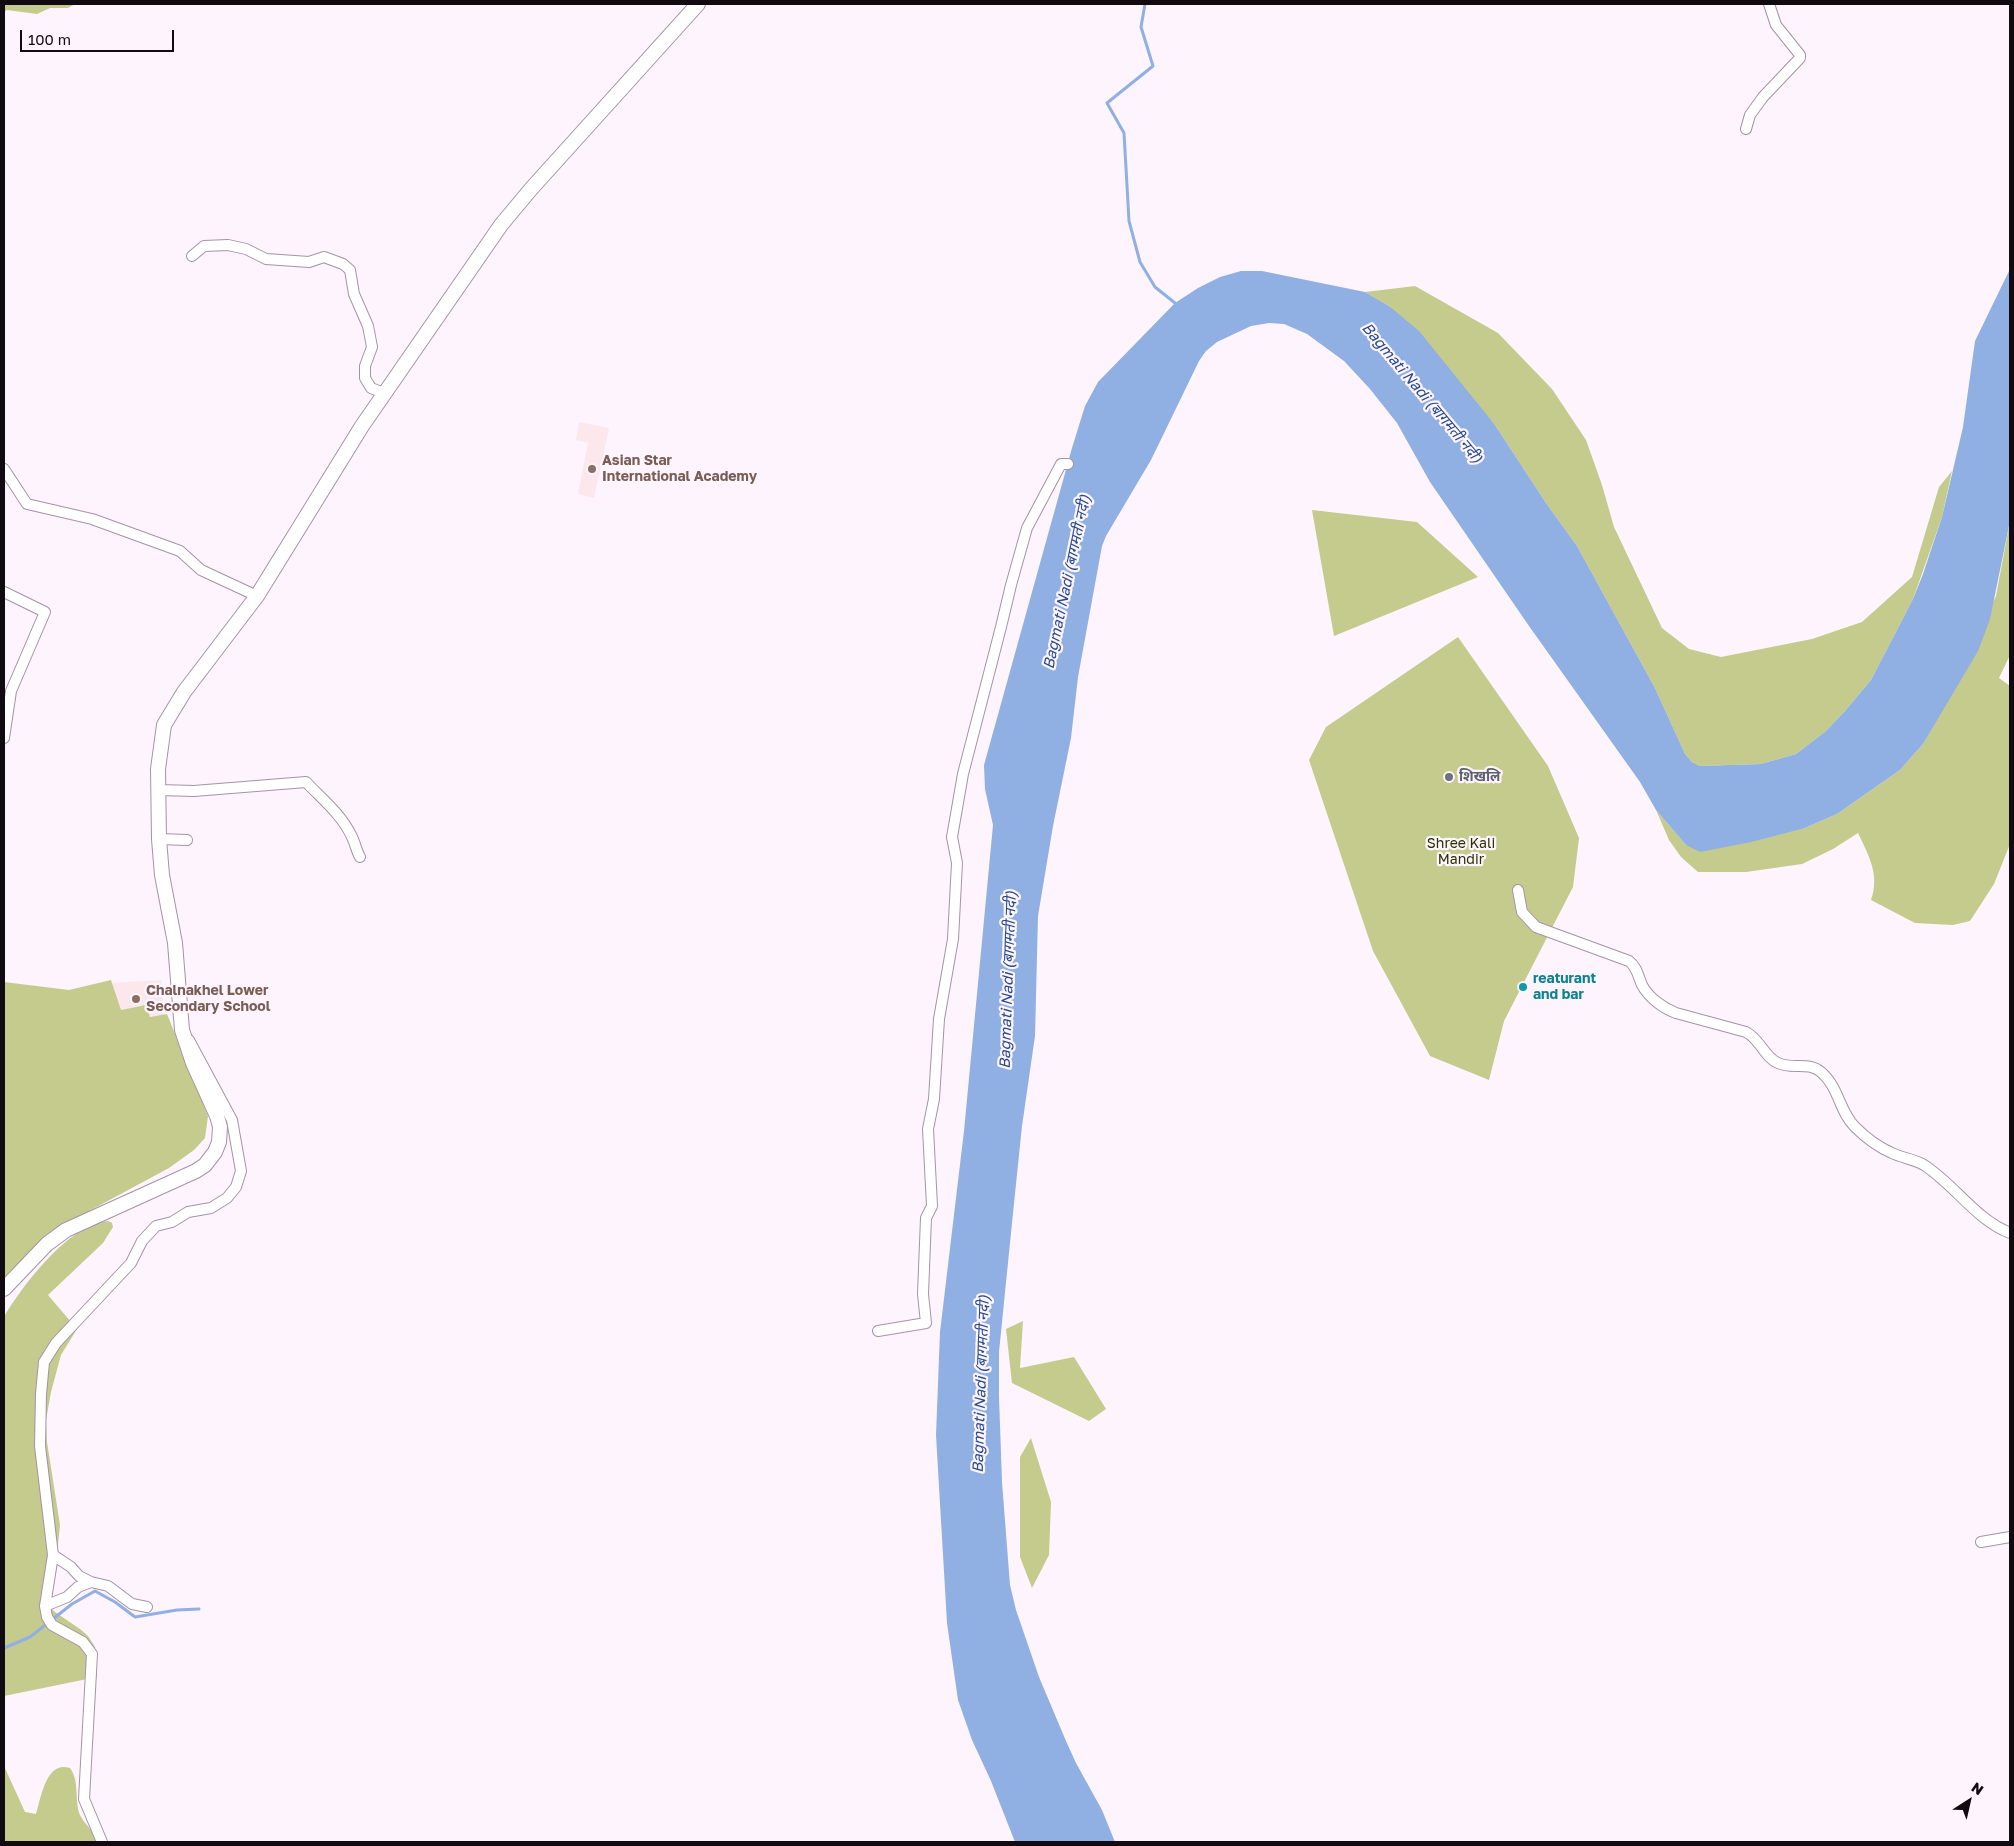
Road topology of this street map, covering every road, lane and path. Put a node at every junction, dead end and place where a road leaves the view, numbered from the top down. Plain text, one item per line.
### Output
1 (698, 4) edge
2 (1769, 4) edge
3 (1746, 129) dead end
4 (192, 256) dead end
5 (384, 393) junction
6 (1068, 464) dead end
7 (4, 469) edge
8 (4, 592) edge
9 (257, 596) junction
10 (4, 738) edge
11 (158, 790) junction
12 (159, 839) junction
13 (187, 840) dead end
14 (360, 857) dead end
15 (1518, 890) dead end
16 (182, 1030) junction
17 (2010, 1233) edge
18 (4, 1289) edge
19 (878, 1331) dead end
20 (2010, 1537) edge
21 (1981, 1542) dead end
22 (53, 1555) junction
23 (91, 1582) junction
24 (44, 1606) junction
25 (147, 1607) dead end
26 (102, 1842) edge

1 - 5 main road
2 - 3 street
4 - 5 street
5 - 9 main road
6 - 19 street
7 - 9 street
8 - 10 street
9 - 11 main road
11 - 12 main road
11 - 14 street
12 - 13 street
12 - 16 main road
15 - 17 street
16 - 18 main road
16 - 22 street
20 - 21 street
22 - 23 street
22 - 24 street
23 - 24 street
23 - 25 street
24 - 26 street

